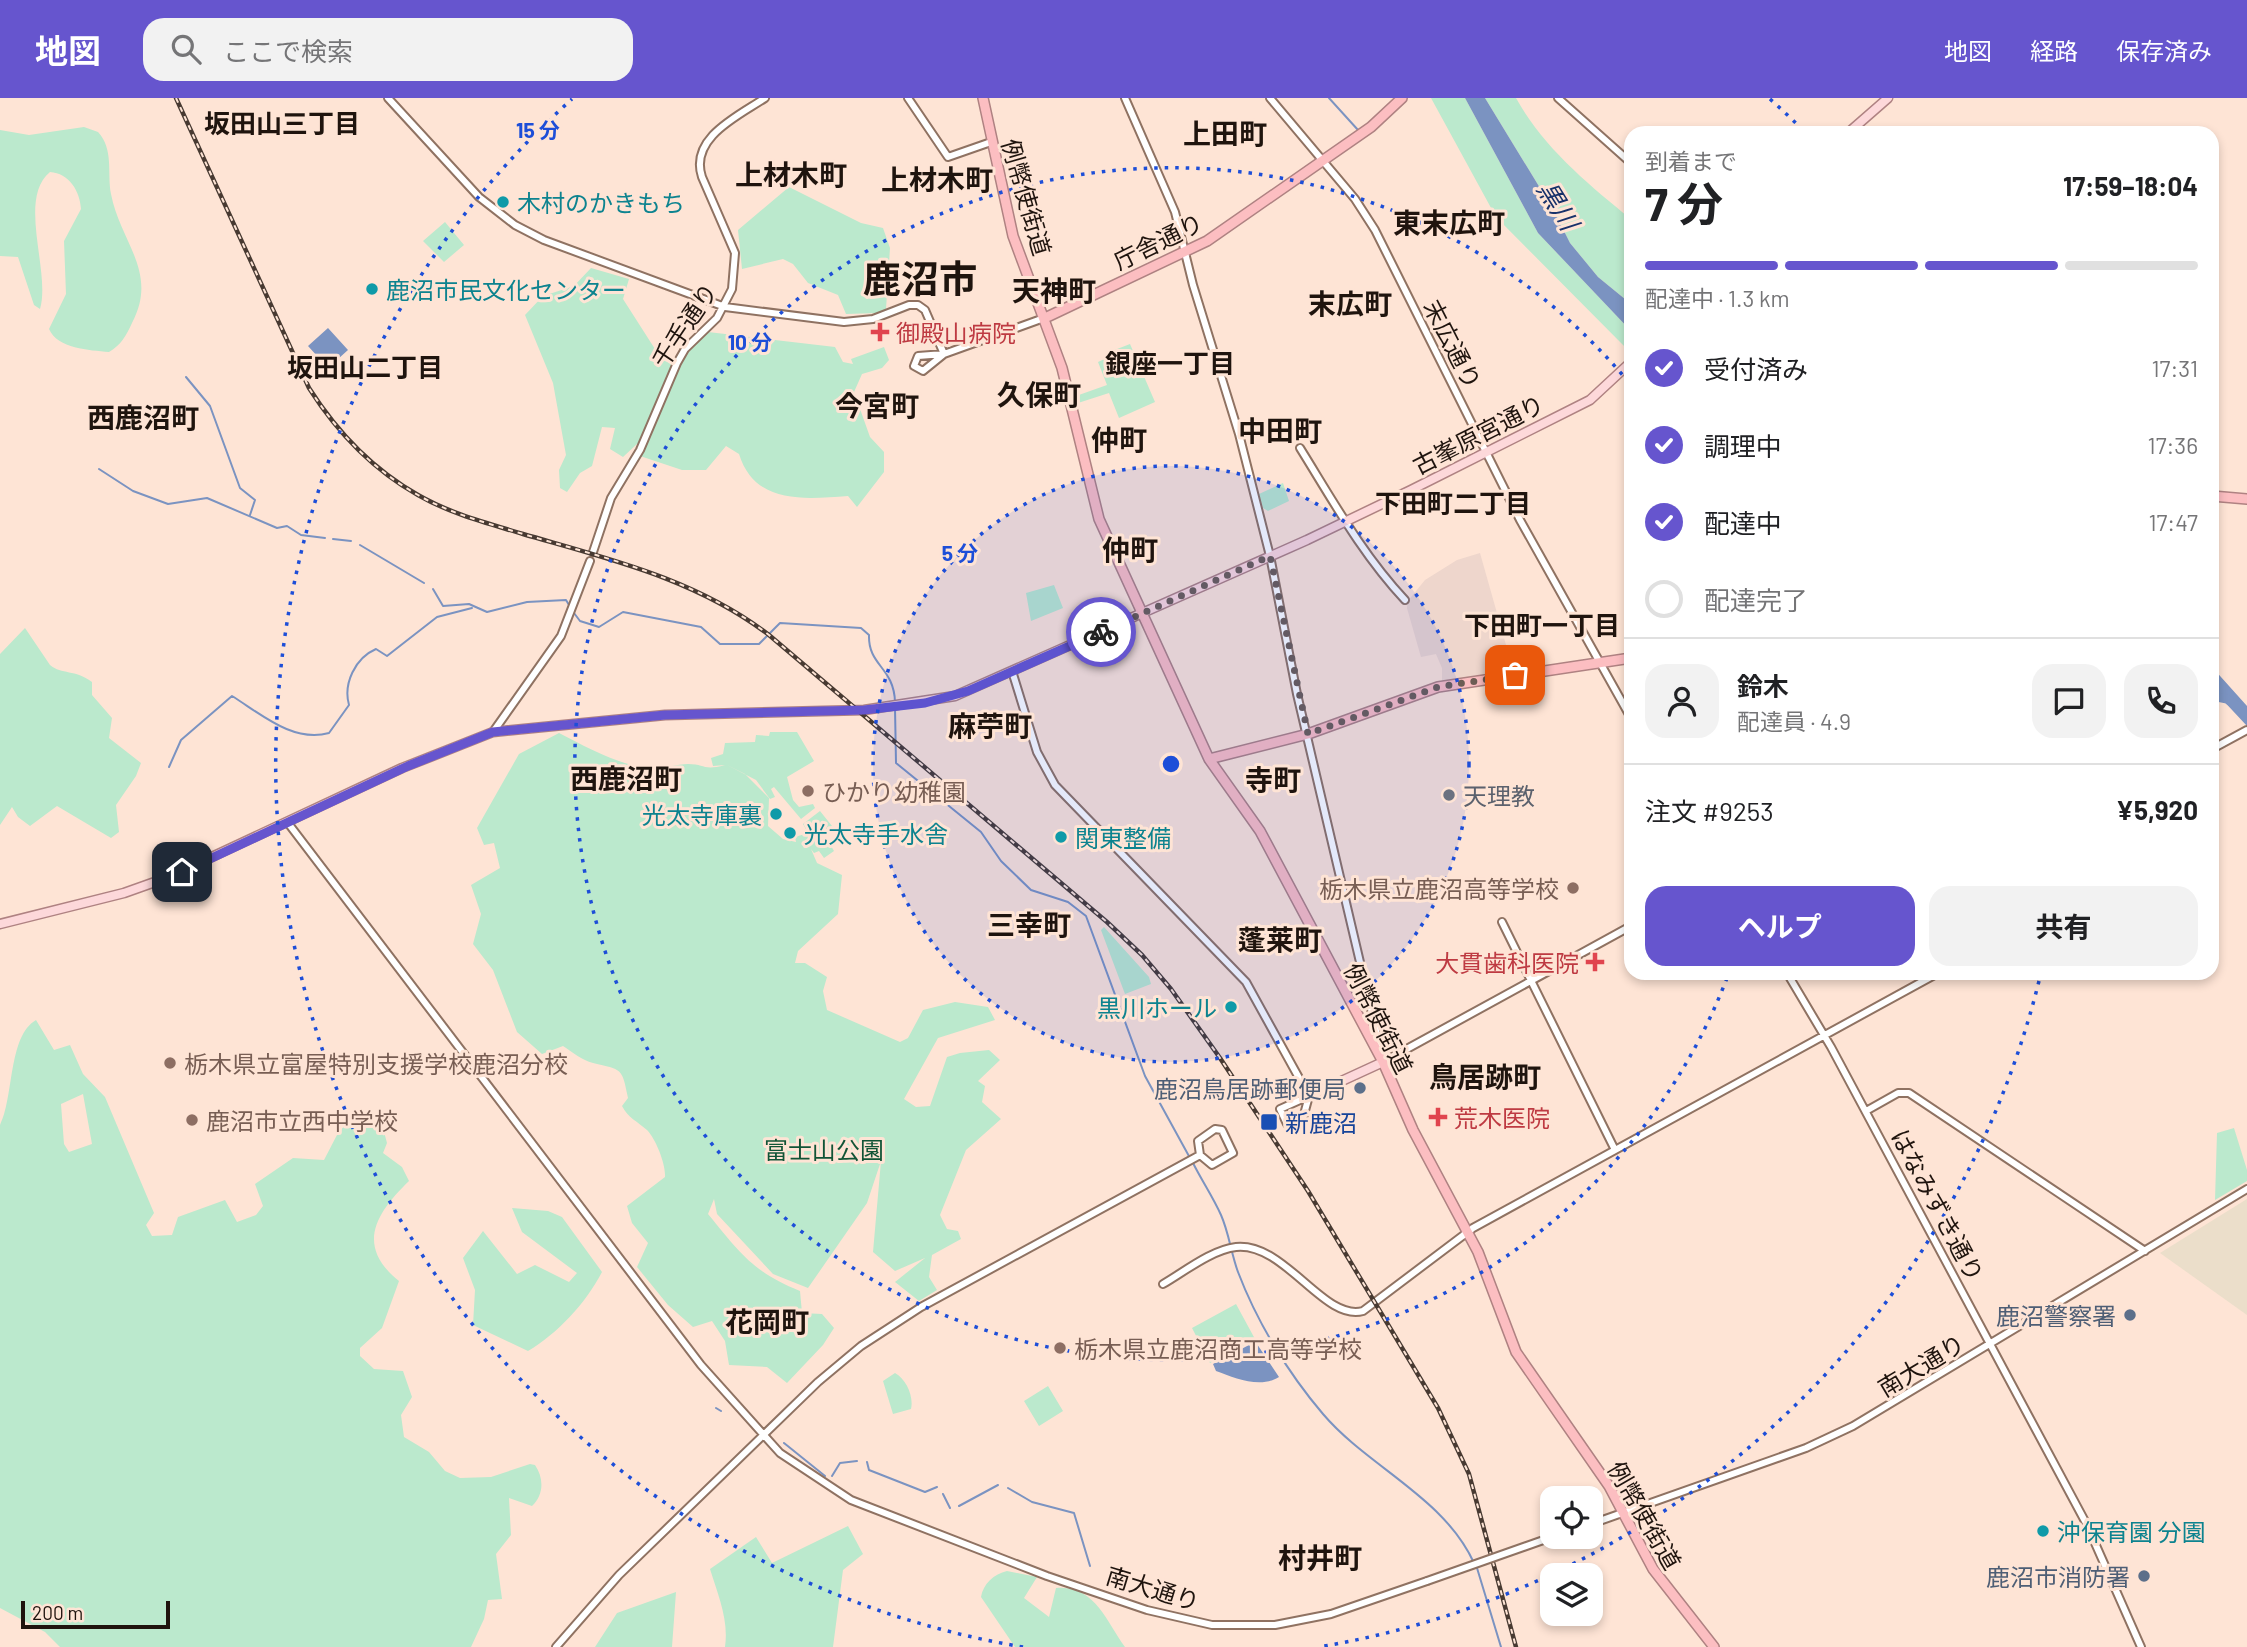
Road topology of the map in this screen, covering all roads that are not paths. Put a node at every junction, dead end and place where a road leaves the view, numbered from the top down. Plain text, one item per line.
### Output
1 (388, 98) edge
2 (765, 98) edge
3 (908, 98) edge
4 (983, 98) edge
5 (1125, 98) edge
6 (1270, 98) edge
7 (1402, 98) edge
8 (1558, 98) edge
9 (1888, 98) edge
10 (1856, 126) edge
11 (991, 142) junction
12 (1624, 157) edge
13 (1323, 161) junction
14 (1184, 252) junction
15 (725, 307) junction
16 (1045, 318) junction
17 (1624, 368) edge
18 (1300, 449) dead end
19 (1486, 452) junction
20 (2219, 497) edge
21 (2247, 499) edge
22 (1346, 522) junction
23 (593, 552) dead end
24 (1270, 556) junction
25 (590, 561) dead end
26 (1405, 600) dead end
27 (1141, 614) junction
28 (1624, 659) edge
29 (1597, 662) junction
30 (1012, 671) junction
31 (1624, 706) edge
32 (2247, 730) edge
33 (493, 732) junction
34 (1308, 734) junction
35 (2219, 745) edge
36 (1209, 759) junction
37 (288, 823) junction
38 (1502, 922) dead end
39 (0, 924) edge
40 (1624, 930) edge
41 (1791, 980) edge
42 (1925, 980) edge
43 (1530, 982) junction
44 (1824, 1035) junction
45 (1383, 1062) junction
46 (1307, 1101) junction
47 (1866, 1111) junction
48 (1199, 1139) junction
49 (1615, 1150) junction
50 (1198, 1156) junction
51 (1216, 1163) junction
52 (2247, 1189) edge
53 (1467, 1232) junction
54 (2145, 1251) junction
55 (1163, 1284) dead end
56 (1991, 1345) junction
57 (764, 1436) junction
58 (1623, 1512) junction
59 (1603, 1520) edge
60 (1540, 1542) edge
61 (556, 1647) edge
62 (1714, 1647) edge
63 (2141, 1647) edge

1 - 15 street
2 - 15 street, 千手通り
3 - 11 street
4 - 11 highway, 例幣使街道
5 - 14 street
6 - 13 street, 末広通り
7 - 13 highway, 庁舎通り
8 - 12 street
9 - 10 main road
11 - 16 highway, 例幣使街道
13 - 14 highway, 庁舎通り
13 - 19 street, 末広通り
14 - 16 highway, 庁舎通り
14 - 24 street
15 - 16 street, 庁舎通り
15 - 23 street, 千手通り
16 - 27 highway, 例幣使街道
17 - 19 main road, 古峯原宮通り
18 - 22 street
19 - 22 main road, 古峯原宮通り
19 - 29 street, 末広通り
20 - 21 highway
22 - 24 main road, 古峯原宮通り
22 - 26 street
24 - 27 main road, 古峯原宮通り
24 - 34 street
25 - 33 street
27 - 30 main road, 古峯原宮通り
27 - 36 highway, 例幣使街道
28 - 29 highway
29 - 31 street
29 - 34 highway
30 - 33 main road, 古峯原宮通り
30 - 46 street
32 - 35 street
33 - 37 main road, 古峯原宮通り
34 - 36 highway
34 - 45 street
36 - 45 highway, 例幣使街道
37 - 39 main road, 古峯原宮通り
37 - 57 street, 南大通り
38 - 43 street
40 - 43 street
41 - 44 street, はなみずき通り
42 - 44 street
43 - 45 street
43 - 49 street
44 - 47 street, はなみずき通り
44 - 49 street
45 - 46 main road
45 - 53 highway, 例幣使街道
46 - 46 street
47 - 54 street
47 - 56 street, はなみずき通り
48 - 50 street
48 - 51 street
48 - 51 street
49 - 53 street
50 - 51 street
50 - 57 street
52 - 54 street, 南大通り
53 - 55 street
53 - 58 highway, 例幣使街道
54 - 56 street, 南大通り
56 - 58 street, 南大通り
56 - 63 street, はなみずき通り
57 - 60 street, 南大通り, bridge
57 - 61 street
58 - 59 street, 南大通り
58 - 62 highway, 例幣使街道

